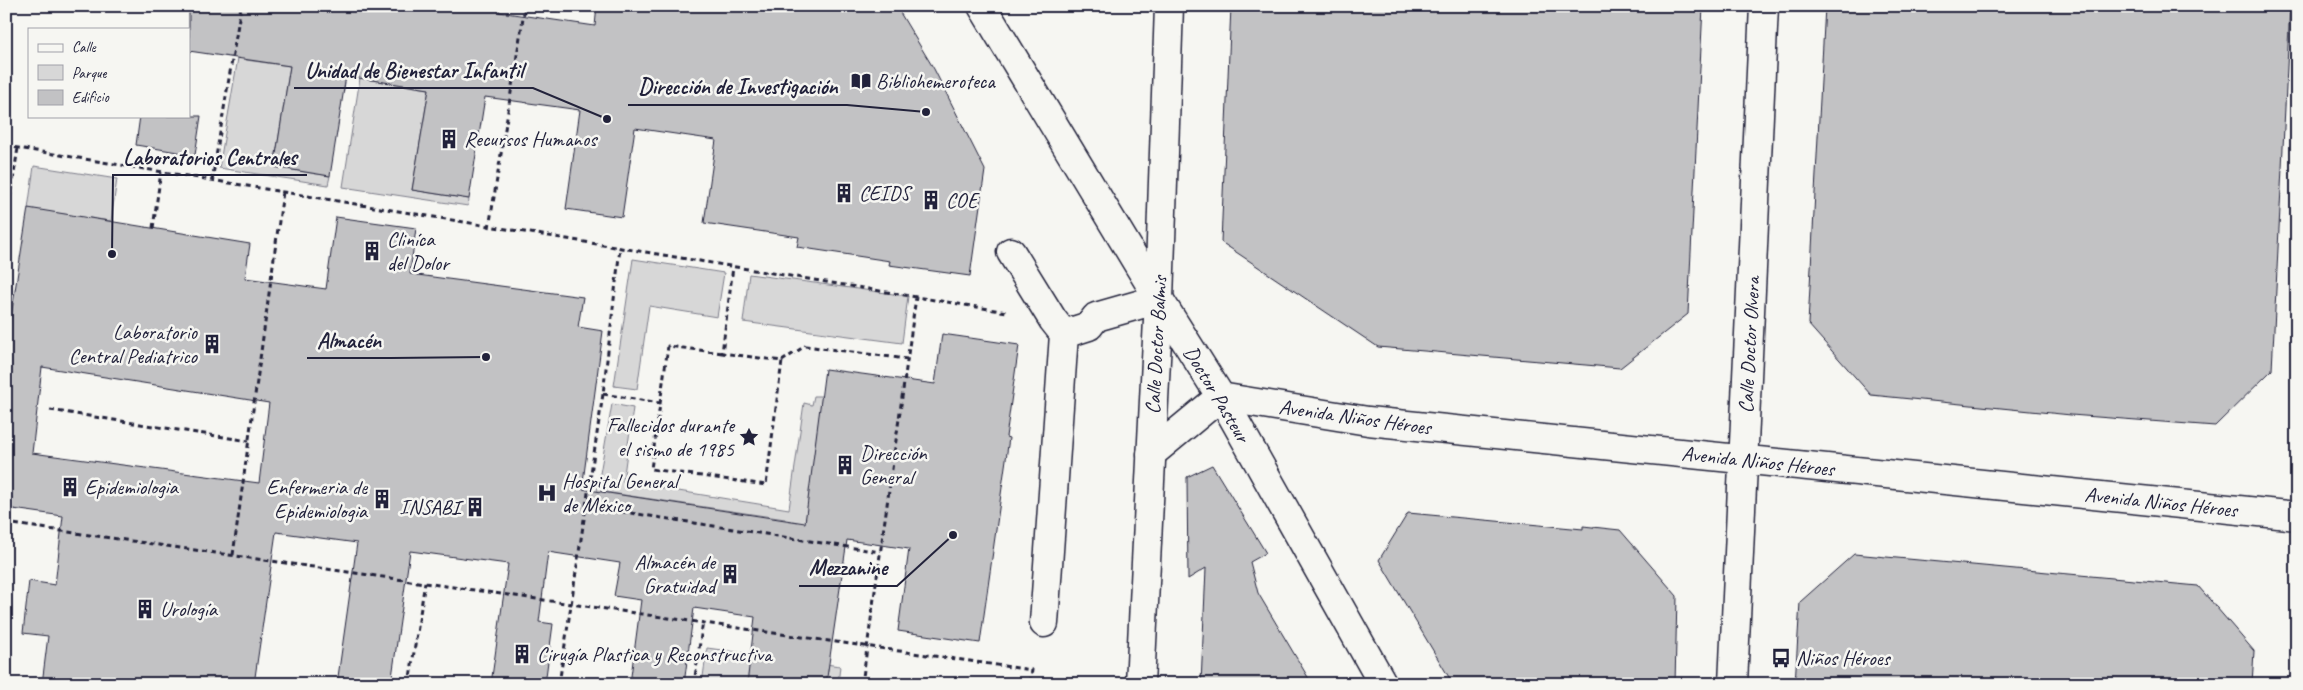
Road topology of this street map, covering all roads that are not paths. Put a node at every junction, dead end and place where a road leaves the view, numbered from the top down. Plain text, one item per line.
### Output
1 (982, 6) edge
2 (1170, 6) edge
3 (1764, 6) edge
4 (1012, 252) dead end
5 (1158, 299) junction
6 (1059, 327) junction
7 (1220, 397) junction
8 (1151, 454) junction
9 (1743, 460) junction
10 (2297, 516) edge
11 (1044, 623) dead end
12 (1140, 684) edge
13 (1383, 684) edge
14 (1733, 684) edge

1 - 5 main road, Doctor Pasteur
2 - 5 main road, Calle Doctor Balmis
3 - 9 main road, Calle Doctor Olvera
4 - 6 main road
5 - 6 main road
5 - 7 main road, Doctor Pasteur
5 - 8 main road, Calle Doctor Balmis
6 - 11 main road
7 - 8 main road
7 - 9 main road, Avenida Niños Héroes
7 - 13 main road, Doctor Pasteur
8 - 12 main road, Calle Doctor Balmis
9 - 10 main road, Avenida Niños Héroes
9 - 14 main road, Calle Doctor Olvera

